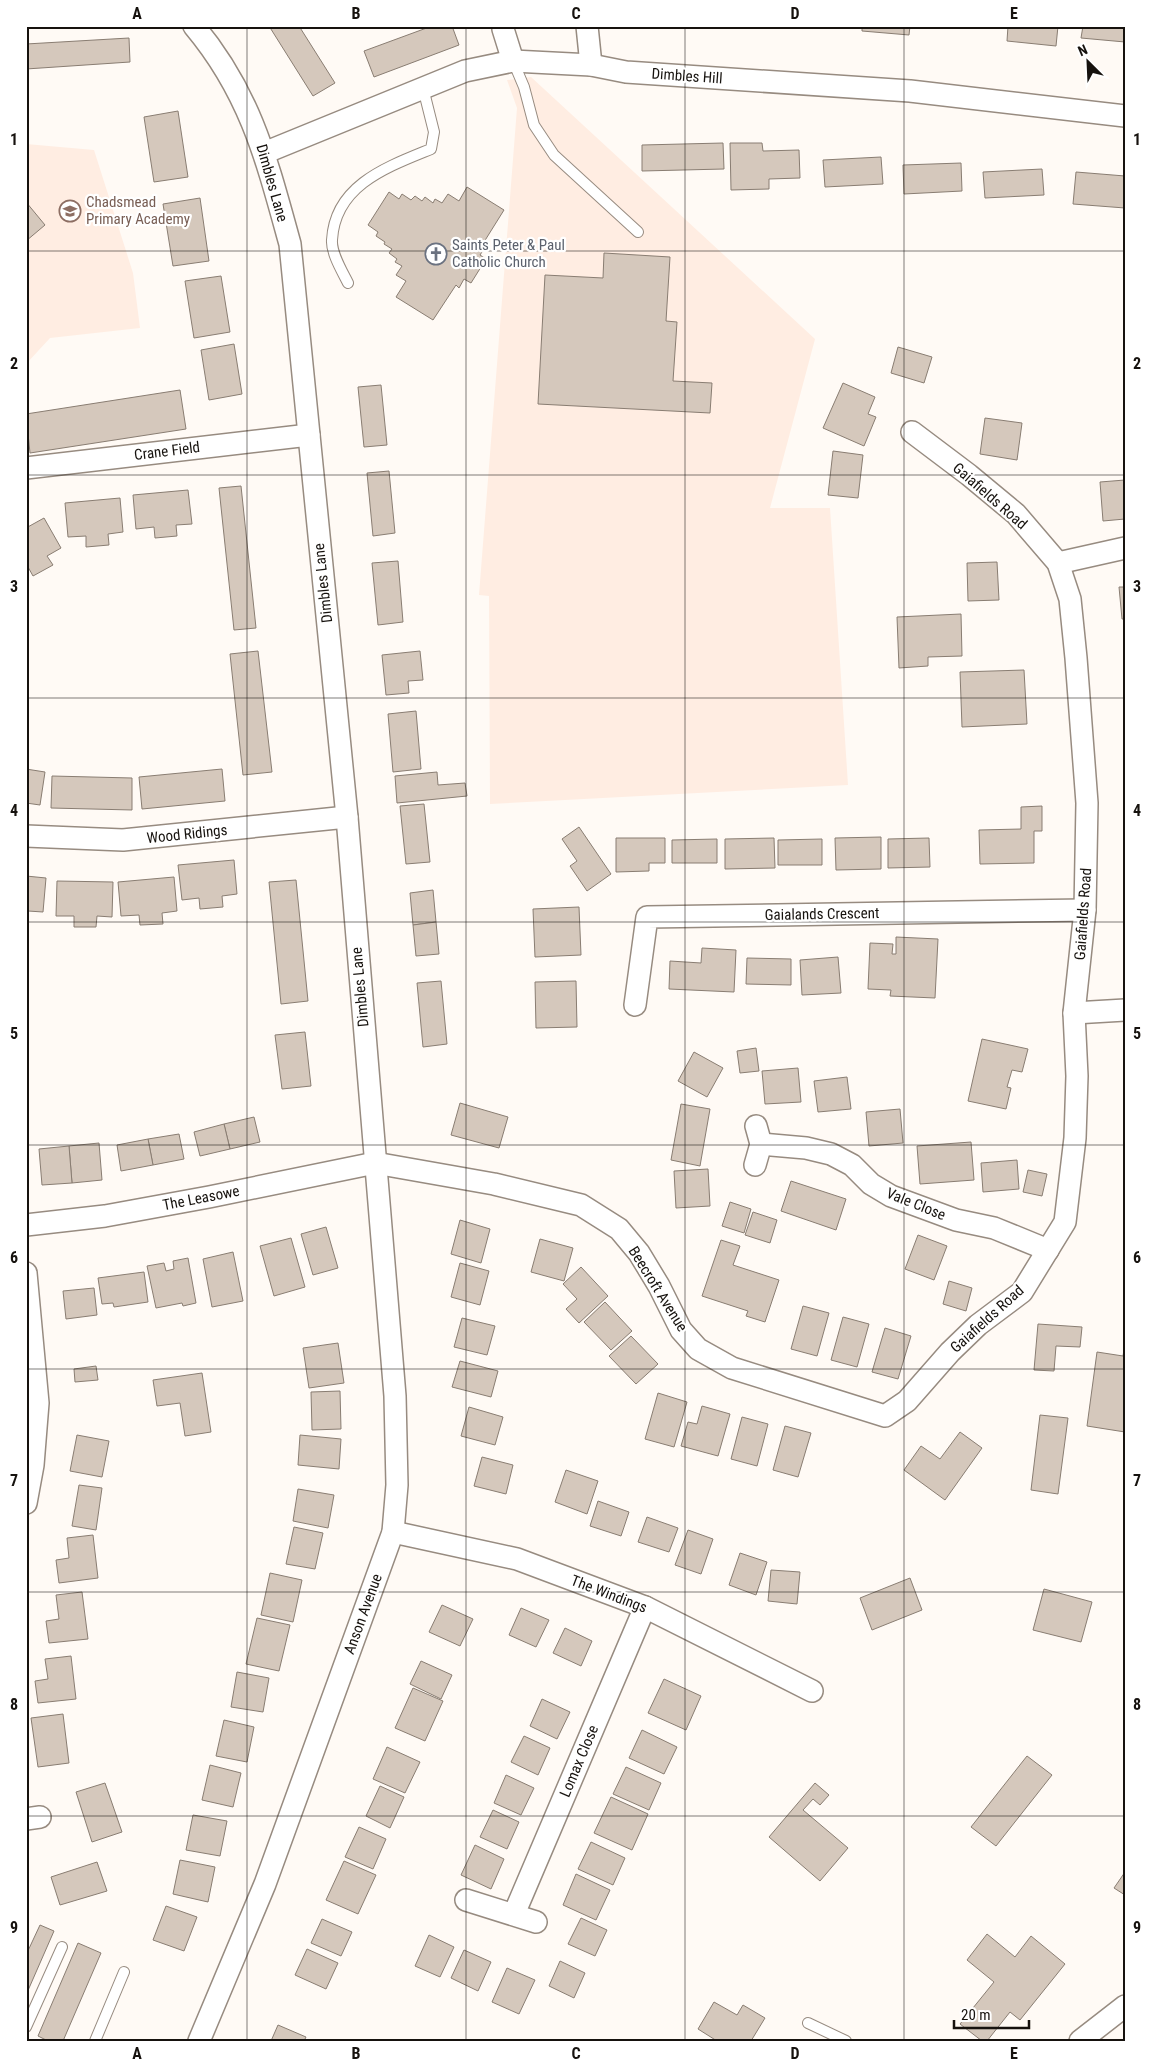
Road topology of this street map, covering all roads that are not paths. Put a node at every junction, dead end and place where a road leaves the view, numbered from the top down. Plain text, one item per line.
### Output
1 (194, 26) edge
2 (504, 26) edge
3 (587, 26) edge
4 (513, 61) junction
5 (591, 65) junction
6 (423, 88) junction
7 (1125, 116) edge
8 (264, 153) junction
9 (638, 232) dead end
10 (348, 283) dead end
11 (912, 432) dead end
12 (309, 435) junction
13 (26, 468) edge
14 (1125, 548) edge
15 (1058, 563) junction
16 (347, 817) junction
17 (26, 836) edge
18 (1085, 910) junction
19 (635, 1005) dead end
20 (1125, 1010) edge
21 (1074, 1013) junction
22 (375, 1163) junction
23 (755, 1165) dead end
24 (26, 1225) edge
25 (1048, 1250) junction
26 (26, 1273) edge
27 (907, 1401) joint
28 (26, 1503) edge
29 (394, 1532) junction
30 (645, 1607) junction
31 (812, 1691) dead end
32 (466, 1900) dead end
33 (514, 1914) junction
34 (536, 1922) dead end
35 (62, 1947) dead end
36 (124, 1972) dead end
37 (1125, 2006) edge
38 (808, 2023) dead end
39 (26, 2027) edge
40 (95, 2041) edge
41 (199, 2041) edge
42 (846, 2041) edge
43 (1080, 2041) edge

1 - 8 street, Dimbles Lane
2 - 4 street
3 - 5 street
4 - 5 street, Dimbles Hill
4 - 6 street, Dimbles Hill
4 - 9 lane
5 - 7 street, Dimbles Hill
6 - 8 street, Dimbles Hill
6 - 10 lane
8 - 12 street, Dimbles Lane
11 - 15 street, Gaiafields Road
12 - 13 street, Crane Field
12 - 16 street, Dimbles Lane
14 - 15 street
15 - 18 street, Gaiafields Road
16 - 17 street, Wood Ridings
16 - 22 street, Dimbles Lane
18 - 19 street, Gaialands Crescent
18 - 21 street, Gaiafields Road
20 - 21 street
21 - 25 street, Gaiafields Road
22 - 24 street, The Leasowe
22 - 27 street, Beecroft Avenue
22 - 29 street, Anson Avenue
23 - 25 street, Vale Close
25 - 27 street, Gaiafields Road
26 - 28 street
29 - 30 street, The Windings
29 - 41 street, Anson Avenue
30 - 31 street, The Windings
30 - 33 street, Lomax Close
32 - 33 street
33 - 34 street
35 - 39 lane
36 - 40 lane
37 - 43 street
38 - 42 lane

